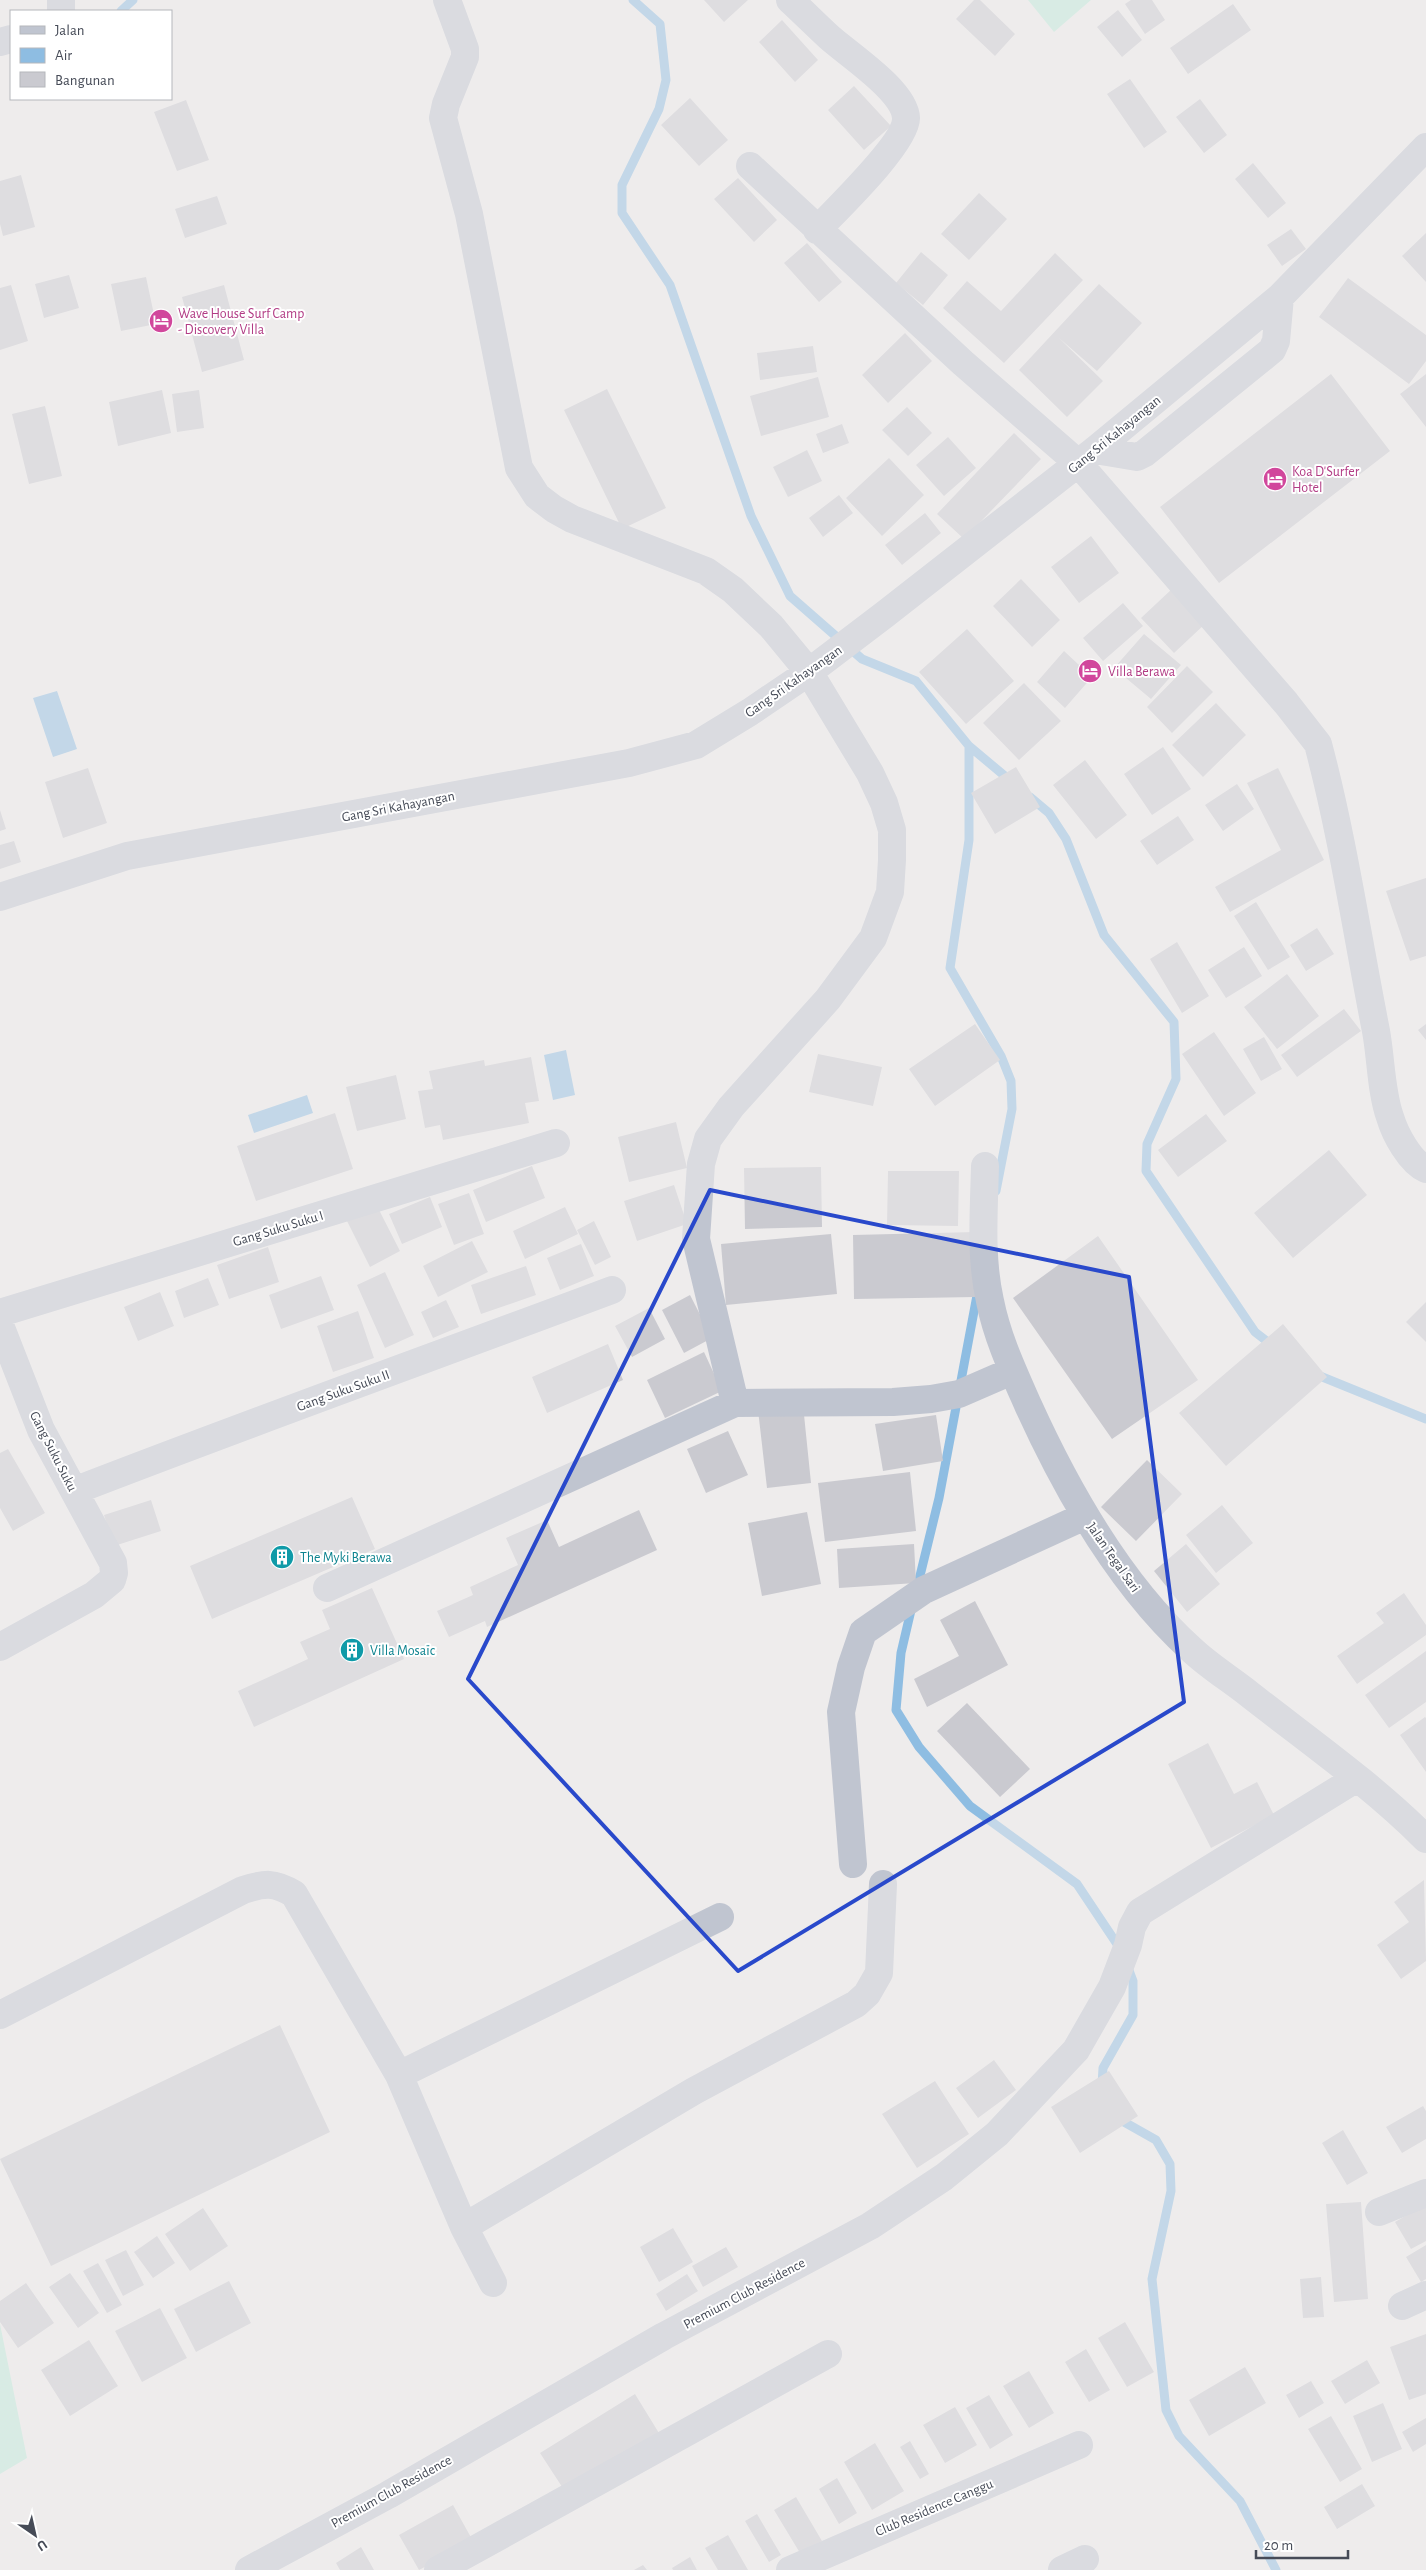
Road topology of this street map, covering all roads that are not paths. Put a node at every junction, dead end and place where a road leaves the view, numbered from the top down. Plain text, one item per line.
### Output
1 (447, 0) edge
2 (790, 0) edge
3 (1426, 148) edge
4 (750, 166) dead end
5 (817, 230) junction
6 (1086, 457) junction
7 (809, 672) junction
8 (0, 897) edge
9 (556, 1144) dead end
10 (985, 1166) dead end
11 (1426, 1169) edge
12 (612, 1290) dead end
13 (0, 1313) edge
14 (0, 1325) edge
15 (1012, 1371) junction
16 (735, 1403) junction
17 (74, 1491) junction
18 (1085, 1516) junction
19 (327, 1588) dead end
20 (0, 1647) edge
21 (1357, 1778) junction
22 (1421, 1826) edge
23 (853, 1864) dead end
24 (883, 1884) dead end
25 (720, 1917) dead end
26 (0, 2015) edge
27 (399, 2074) junction
28 (1426, 2193) edge
29 (1379, 2212) dead end
30 (464, 2227) junction
31 (493, 2283) dead end
32 (828, 2354) dead end
33 (1079, 2445) dead end
34 (249, 2570) edge
35 (438, 2570) edge
36 (790, 2570) edge

1 - 7 street
2 - 5 street
3 - 6 street, Gang Sri Kahayangan
4 - 5 street
5 - 6 street
6 - 7 street, Gang Sri Kahayangan
6 - 11 street
7 - 8 street, Gang Sri Kahayangan
7 - 16 street
9 - 13 street, Gang Suku Suku I
10 - 15 street, Jalan Tegal Sari
12 - 17 street, Gang Suku Suku II
14 - 17 street, Gang Suku Suku
15 - 16 street
15 - 18 street, Jalan Tegal Sari
16 - 19 street
17 - 20 street, Gang Suku Suku
18 - 21 street, Jalan Tegal Sari
18 - 23 street
21 - 22 street, Jalan Tegal Sari
21 - 34 street, Premium Club Residence
24 - 30 street
25 - 27 street
26 - 27 street
27 - 30 street
28 - 29 street
30 - 31 street
32 - 35 street
33 - 36 street, Club Residence Canggu

